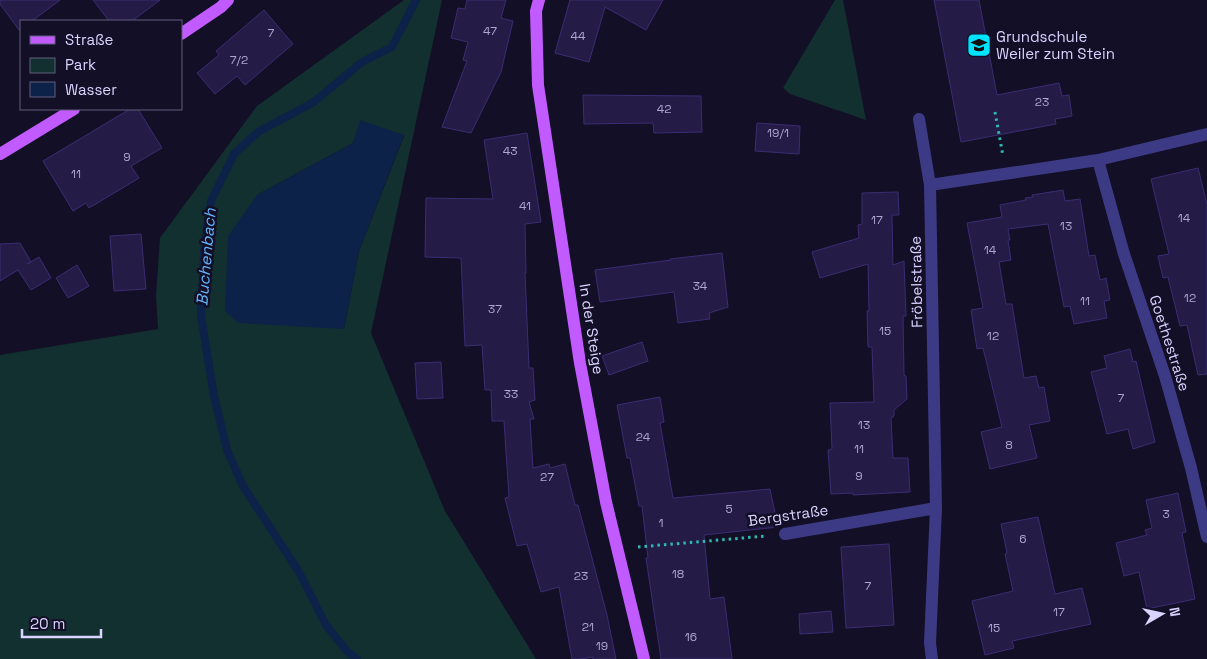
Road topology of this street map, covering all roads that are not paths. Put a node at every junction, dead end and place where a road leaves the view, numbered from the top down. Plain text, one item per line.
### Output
1 (228, 0) edge
2 (539, 0) edge
3 (182, 33) edge
4 (72, 110) edge
5 (919, 119) dead end
6 (1207, 134) edge
7 (0, 154) edge
8 (1098, 160) junction
9 (930, 185) junction
10 (936, 508) junction
11 (785, 534) road end
12 (1207, 537) edge
13 (644, 659) edge
14 (932, 659) edge

1 - 3 main road
2 - 13 main road, In der Steige
4 - 7 main road
5 - 9 street, Fröbelstraße
6 - 8 street
8 - 9 street
8 - 12 street, Goethestraße
9 - 10 street, Fröbelstraße
10 - 11 street, Bergstraße
10 - 14 street, Fröbelstraße

